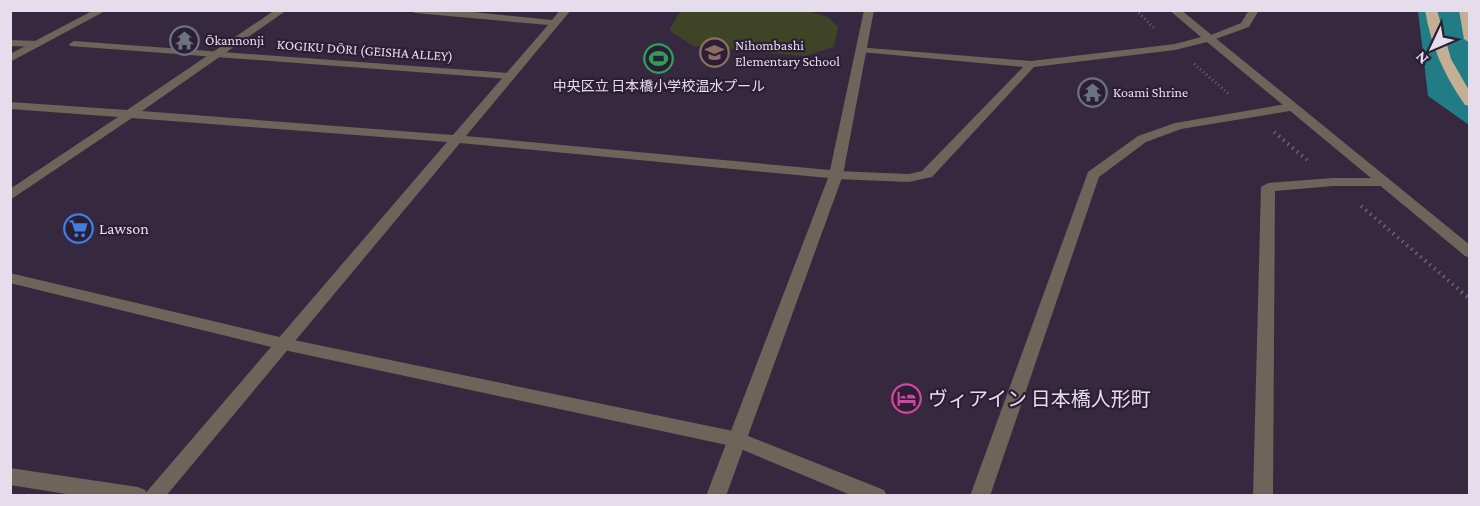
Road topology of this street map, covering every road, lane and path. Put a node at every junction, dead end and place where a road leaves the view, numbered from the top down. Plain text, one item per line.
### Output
1 (102, 10) edge
2 (282, 10) edge
3 (566, 10) edge
4 (869, 10) edge
5 (1136, 10) edge
6 (1174, 10) edge
7 (1254, 10) edge
8 (1431, 10) edge
9 (1465, 10) edge
10 (416, 11) edge
11 (556, 23) junction
12 (1206, 39) junction
13 (1470, 39) edge
14 (10, 43) edge
15 (38, 44) junction
16 (74, 44) dead end
17 (1175, 47) junction
18 (861, 49) junction
19 (219, 54) junction
20 (10, 59) edge
21 (1031, 64) junction
22 (509, 76) junction
23 (1470, 102) edge
24 (10, 105) edge
25 (1292, 107) junction
26 (1250, 112) junction
27 (128, 116) junction
28 (455, 139) junction
29 (836, 175) junction
30 (1333, 182) junction
31 (1382, 182) junction
32 (10, 196) edge
33 (1470, 253) edge
34 (10, 278) edge
35 (1470, 299) edge
36 (284, 345) junction
37 (738, 440) junction
38 (10, 476) edge
39 (138, 495) edge
40 (153, 495) edge
41 (716, 495) edge
42 (877, 495) edge
43 (980, 495) edge
44 (1263, 495) edge

1 - 15 street
2 - 19 street
3 - 11 street
4 - 18 street
5 - 17 path
6 - 12 street
7 - 12 street
8 - 23 highway
9 - 13 highway
10 - 11 street
11 - 22 street
12 - 17 street
12 - 25 street
14 - 15 street
15 - 20 street
16 - 19 street, KOGIKU DŌRI (GEISHA ALLEY)
17 - 21 street
17 - 26 path
18 - 21 street
18 - 29 street
19 - 22 street, KOGIKU DŌRI (GEISHA ALLEY)
19 - 27 street
21 - 29 street
22 - 28 street
24 - 27 street
25 - 26 street
25 - 31 street
26 - 30 path
26 - 43 street
27 - 28 street
27 - 32 street
28 - 29 street
28 - 36 street
29 - 37 street
30 - 31 street
30 - 35 path
30 - 44 street
31 - 33 street
34 - 36 street
36 - 37 street
36 - 40 street
37 - 41 street
37 - 42 street
38 - 39 street

